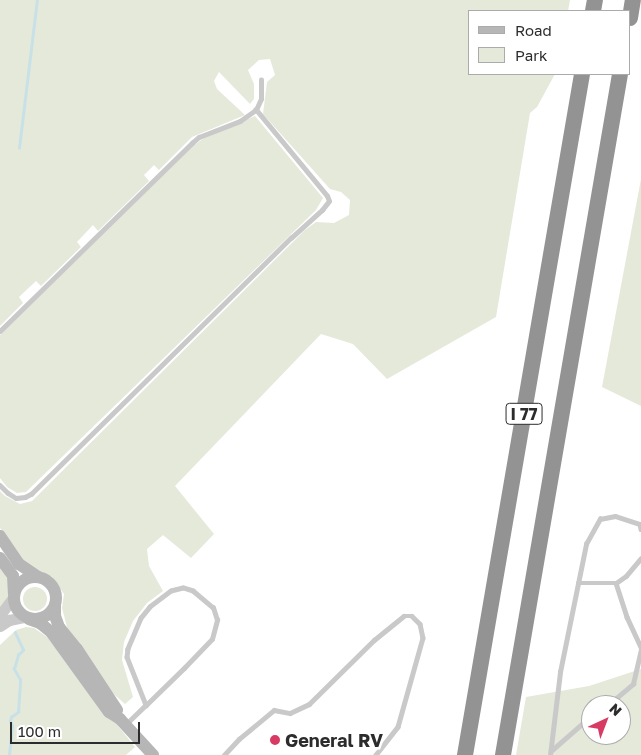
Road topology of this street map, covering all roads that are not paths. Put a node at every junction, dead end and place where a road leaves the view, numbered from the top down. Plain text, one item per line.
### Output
1 (582, 75) edge
2 (620, 75) edge
3 (260, 80) dead end
4 (256, 110) junction
5 (0, 331) edge
6 (0, 485) edge
7 (641, 528) edge
8 (0, 536) edge
9 (0, 558) edge
10 (641, 558) edge
11 (38, 577) junction
12 (578, 583) junction
13 (616, 583) junction
14 (14, 595) junction
15 (55, 605) junction
16 (0, 615) edge
17 (27, 618) junction
18 (0, 626) edge
19 (641, 648) edge
20 (620, 695) edge
21 (146, 705) junction
22 (123, 722) junction
23 (581, 725) edge
24 (550, 753) edge
25 (153, 755) edge
26 (224, 755) edge
27 (376, 755) edge
28 (465, 755) edge
29 (504, 755) edge

1 - 28 highway, I 77
2 - 29 highway, I 77
3 - 4 lane
4 - 5 lane
4 - 6 lane
7 - 12 lane
8 - 11 main road
9 - 14 main road
10 - 13 lane
11 - 14 main road
11 - 15 main road
12 - 13 lane
12 - 24 lane
13 - 19 lane
14 - 16 street
14 - 17 main road
15 - 17 main road
15 - 22 main road
17 - 18 street
17 - 22 main road
19 - 20 lane
21 - 21 lane
21 - 22 lane
22 - 25 main road
23 - 24 lane
26 - 27 lane

